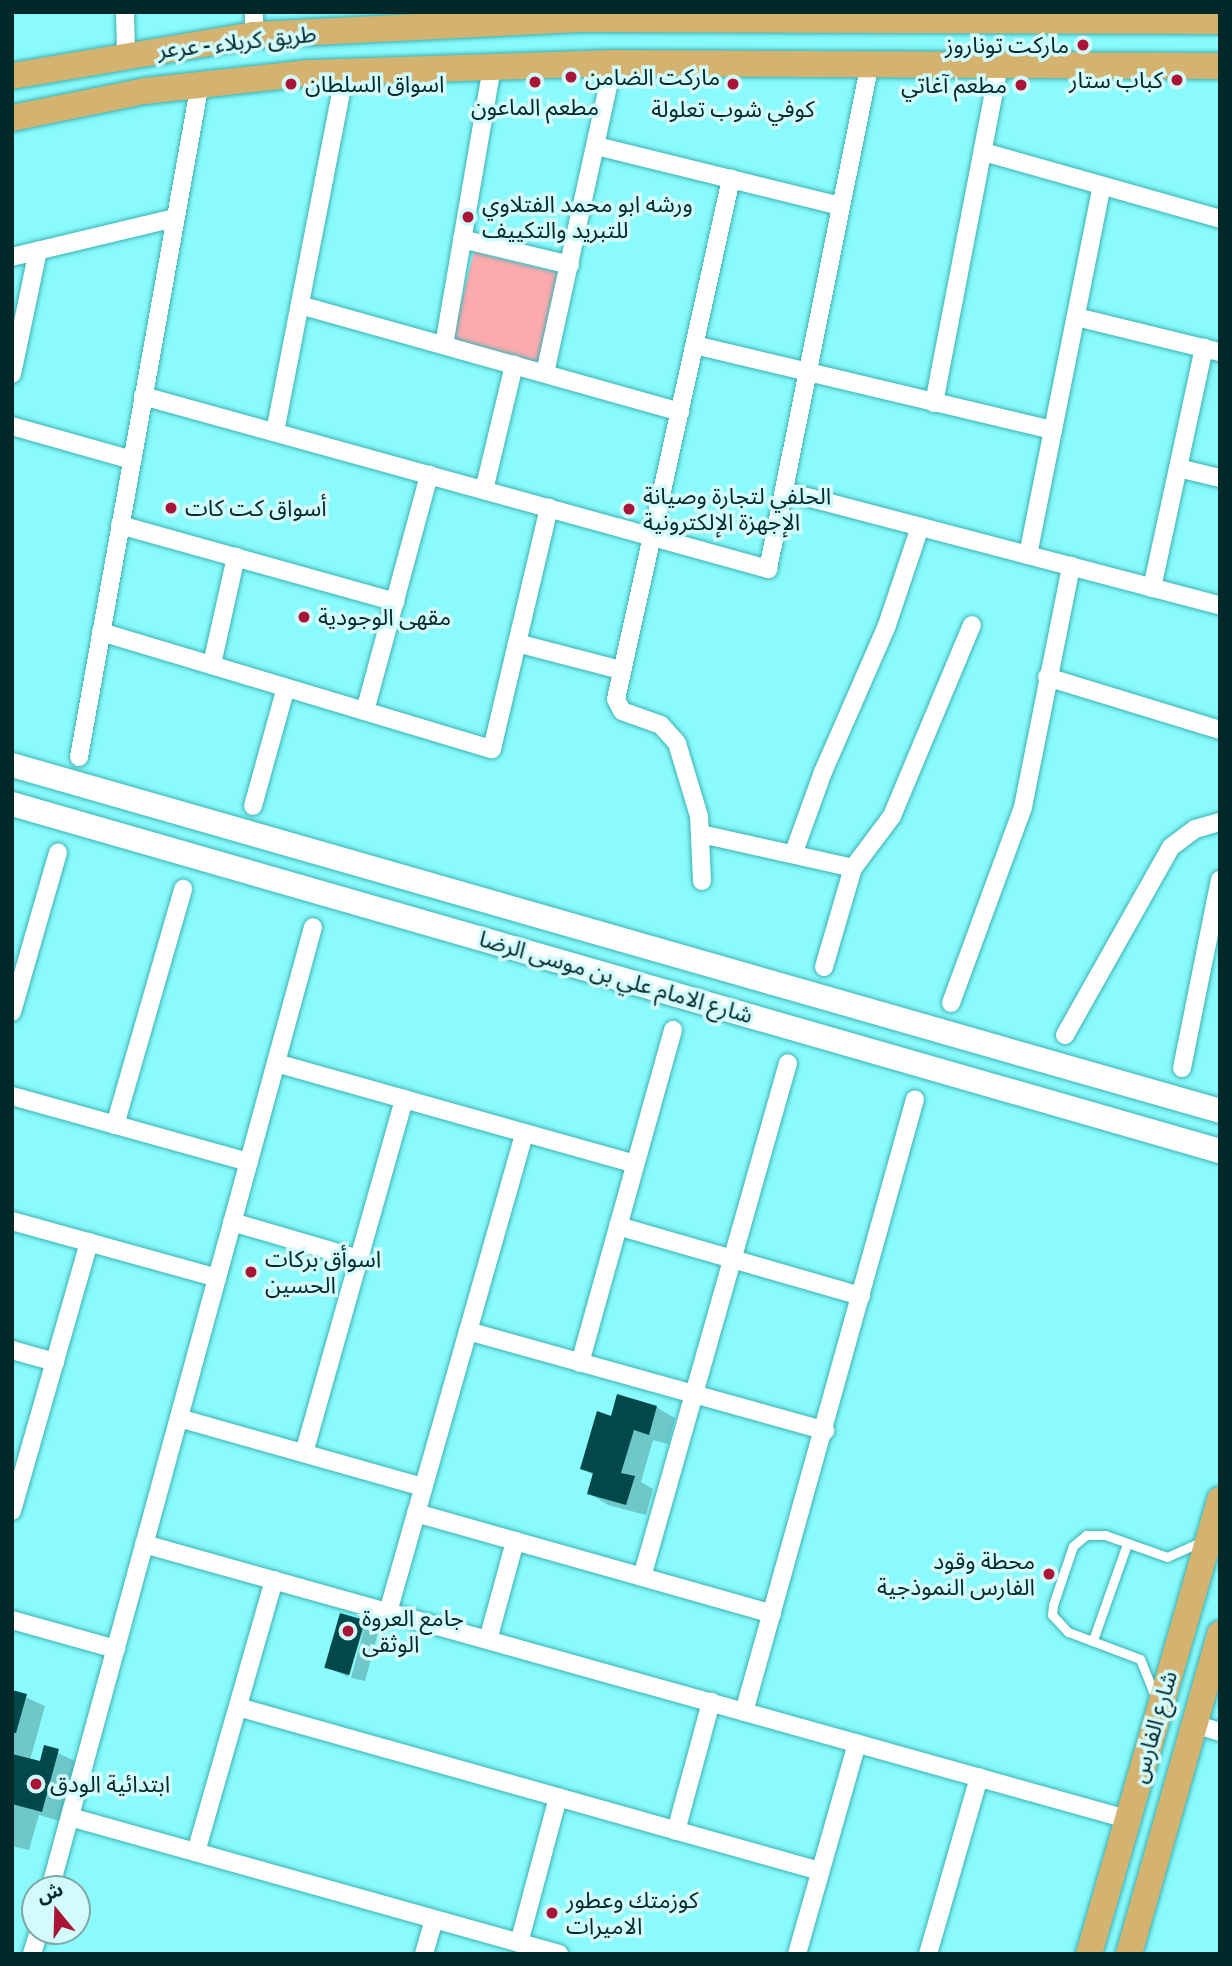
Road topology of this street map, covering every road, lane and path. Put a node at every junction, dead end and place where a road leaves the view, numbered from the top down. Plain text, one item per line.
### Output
1 (125, 12) edge
2 (651, 14) edge
3 (995, 16) edge
4 (515, 17) edge
5 (1135, 17) edge
6 (399, 20) edge
7 (1220, 21) edge
8 (254, 24) edge
9 (126, 54) junction
10 (100, 59) junction
11 (613, 63) junction
12 (870, 63) junction
13 (999, 65) junction
14 (492, 66) junction
15 (1220, 66) edge
16 (345, 72) junction
17 (22, 74) edge
18 (200, 83) junction
19 (106, 97) junction
20 (39, 111) junction
21 (12, 118) edge
22 (596, 146) junction
23 (984, 152) junction
24 (731, 179) junction
25 (1102, 186) junction
26 (841, 206) junction
27 (175, 218) junction
28 (1220, 219) edge
29 (462, 239) junction
30 (38, 251) junction
31 (12, 257) edge
32 (570, 265) junction
33 (300, 305) junction
34 (1076, 317) junction
35 (444, 345) junction
36 (695, 345) junction
37 (1212, 350) edge
38 (514, 365) junction
39 (545, 373) junction
40 (12, 374) edge
41 (809, 375) junction
42 (143, 396) junction
43 (934, 402) junction
44 (680, 412) junction
45 (12, 426) edge
46 (1053, 430) junction
47 (275, 432) junction
48 (132, 460) junction
49 (1178, 468) junction
50 (429, 475) junction
51 (1220, 478) edge
52 (484, 490) junction
53 (784, 491) junction
54 (549, 508) junction
55 (120, 525) junction
56 (920, 527) junction
57 (650, 536) junction
58 (1028, 555) junction
59 (236, 557) junction
60 (1071, 566) junction
61 (1152, 588) junction
62 (395, 602) junction
63 (1220, 606) edge
64 (972, 625) dead end
65 (101, 632) junction
66 (517, 643) junction
67 (212, 664) junction
68 (621, 670) junction
69 (1047, 677) junction
70 (286, 687) junction
71 (365, 711) junction
72 (1220, 730) edge
73 (79, 757) dead end
74 (12, 765) edge
75 (12, 804) edge
76 (253, 806) dead end
77 (1220, 822) edge
78 (702, 834) junction
79 (794, 852) junction
80 (58, 853) dead end
81 (853, 868) junction
82 (702, 880) dead end
83 (1220, 880) edge
84 (183, 889) dead end
85 (313, 927) dead end
86 (824, 967) dead end
87 (951, 1003) dead end
88 (12, 1012) edge
89 (673, 1030) dead end
90 (1065, 1035) dead end
91 (276, 1063) junction
92 (788, 1063) dead end
93 (1182, 1068) dead end
94 (12, 1096) edge
95 (404, 1099) junction
96 (915, 1099) dead end
97 (1220, 1111) edge
98 (115, 1125) junction
99 (524, 1133) junction
100 (1218, 1144) edge
101 (249, 1162) junction
102 (635, 1164) junction
103 (12, 1221) edge
104 (232, 1222) junction
105 (618, 1226) junction
106 (89, 1242) junction
107 (359, 1259) junction
108 (732, 1259) junction
109 (217, 1278) junction
110 (861, 1296) junction
111 (468, 1331) junction
112 (12, 1350) edge
113 (55, 1362) junction
114 (580, 1363) junction
115 (694, 1395) junction
116 (179, 1418) junction
117 (825, 1431) junction
118 (304, 1453) junction
119 (15, 1487) edge
120 (424, 1487) junction
121 (1220, 1500) edge
122 (12, 1511) edge
123 (416, 1513) junction
124 (1211, 1531) junction
125 (515, 1541) junction
126 (144, 1544) junction
127 (1127, 1544) junction
128 (642, 1577) junction
129 (274, 1580) junction
130 (388, 1612) junction
131 (772, 1614) junction
132 (12, 1620) edge
133 (1220, 1634) edge
134 (488, 1640) junction
135 (1093, 1640) junction
136 (116, 1649) junction
137 (711, 1702) junction
138 (238, 1707) junction
139 (744, 1712) junction
140 (1156, 1718) junction
141 (1194, 1724) junction
142 (1220, 1732) edge
143 (857, 1743) junction
144 (979, 1777) junction
145 (558, 1797) junction
146 (70, 1817) junction
147 (1128, 1819) junction
148 (677, 1831) junction
149 (196, 1852) junction
150 (820, 1871) junction
151 (54, 1875) edge
152 (434, 1919) junction
153 (519, 1942) junction
154 (1091, 1946) edge
155 (1130, 1950) edge
156 (424, 1954) edge
157 (559, 1954) edge
158 (797, 1954) edge
159 (929, 1954) edge

1 - 9 street
2 - 3 main road, طريق كربلاء - عرعر
2 - 4 main road, طريق كربلاء - عرعر
3 - 5 main road, طريق كربلاء - عرعر
4 - 6 main road, طريق كربلاء - عرعر
5 - 7 main road, طريق كربلاء - عرعر
6 - 8 main road, طريق كربلاء - عرعر
8 - 9 main road, طريق كربلاء - عرعر
9 - 10 main road, طريق كربلاء - عرعر
10 - 17 main road, طريق كربلاء - عرعر
10 - 19 main road
11 - 12 main road, طريق كربلاء - عرعر
11 - 14 main road, طريق كربلاء - عرعر
11 - 22 street
12 - 13 main road, طريق كربلاء - عرعر
12 - 26 street
13 - 15 main road, طريق كربلاء - عرعر
13 - 23 street
14 - 16 main road, طريق كربلاء - عرعر
14 - 29 street
16 - 18 main road, طريق كربلاء - عرعر
16 - 33 street
17 - 20 main road
18 - 19 main road, طريق كربلاء - عرعر
18 - 27 street
19 - 20 main road, طريق كربلاء - عرعر
20 - 21 main road, طريق كربلاء - عرعر
22 - 24 street
22 - 32 street
23 - 25 street
23 - 43 street
24 - 26 street
24 - 36 street
25 - 28 street
25 - 34 street
26 - 41 street
27 - 30 street
27 - 42 street
29 - 32 street
29 - 35 street
30 - 31 street
30 - 40 street
32 - 39 street
33 - 35 street
33 - 47 street
34 - 37 street
34 - 46 street
35 - 38 street
36 - 41 street
36 - 44 street
37 - 49 street
38 - 39 street
38 - 52 street
39 - 44 street
41 - 43 street
41 - 53 street
42 - 47 street
42 - 48 street
43 - 46 street
44 - 57 street
45 - 48 street
46 - 58 street
47 - 50 street
48 - 55 street
49 - 51 street
49 - 61 street
50 - 52 street
50 - 62 street
52 - 54 street
53 - 56 street
53 - 57 street
54 - 57 street
54 - 66 street
55 - 59 street
55 - 65 street
56 - 58 street
56 - 79 street
57 - 68 street
58 - 60 street
59 - 62 street
59 - 67 street
60 - 61 street
60 - 69 street
61 - 63 street
62 - 71 street
64 - 81 street
65 - 67 street
65 - 73 street
66 - 68 street
66 - 71 street
67 - 70 street
68 - 78 street
69 - 72 street
69 - 87 street
70 - 71 street
70 - 76 street
74 - 97 main road, شارع الامام علي بن موسى الرضا
75 - 100 main road, شارع الامام علي بن موسى الرضا
77 - 90 street
78 - 79 street
78 - 82 street
79 - 81 street
80 - 88 street
81 - 86 street
83 - 93 street
84 - 98 street
85 - 91 street
89 - 102 street
91 - 95 street
91 - 101 street
92 - 108 street
94 - 98 street
95 - 99 street
95 - 107 street
96 - 110 street
98 - 101 street
99 - 102 street
99 - 111 street
101 - 104 street
102 - 105 street
103 - 106 street
104 - 107 street
104 - 109 street
105 - 108 street
105 - 114 street
106 - 109 street
106 - 113 street
107 - 118 street
108 - 110 street
108 - 115 street
109 - 116 street
110 - 117 street
111 - 114 street
111 - 120 street
112 - 113 street
113 - 119 street
114 - 115 street
115 - 117 street
115 - 128 street
116 - 118 street
116 - 126 street
117 - 131 street
118 - 120 street
119 - 122 street
120 - 123 street
121 - 124 main road, شارع الفارس
123 - 125 street
123 - 130 street
124 - 127 lane
124 - 140 main road, شارع الفارس
125 - 128 street
125 - 134 street
126 - 129 street
126 - 136 street
127 - 135 lane
127 - 135 lane
128 - 131 street
129 - 130 street
129 - 138 street
130 - 134 street
131 - 139 street
132 - 136 street
133 - 141 main road, شارع الفارس
134 - 137 street
135 - 140 lane
136 - 146 street
137 - 139 street
137 - 148 street
138 - 145 street
138 - 149 street
139 - 143 street
140 - 147 main road, شارع الفارس
141 - 142 street
141 - 155 main road, شارع الفارس
143 - 144 street
143 - 150 street
144 - 147 street
144 - 159 street
145 - 148 street
145 - 153 street
146 - 149 street
146 - 151 street
147 - 154 main road, شارع الفارس
148 - 150 street
149 - 152 street
150 - 158 street
152 - 153 street
152 - 156 street
153 - 157 street
154 - 155 main road

